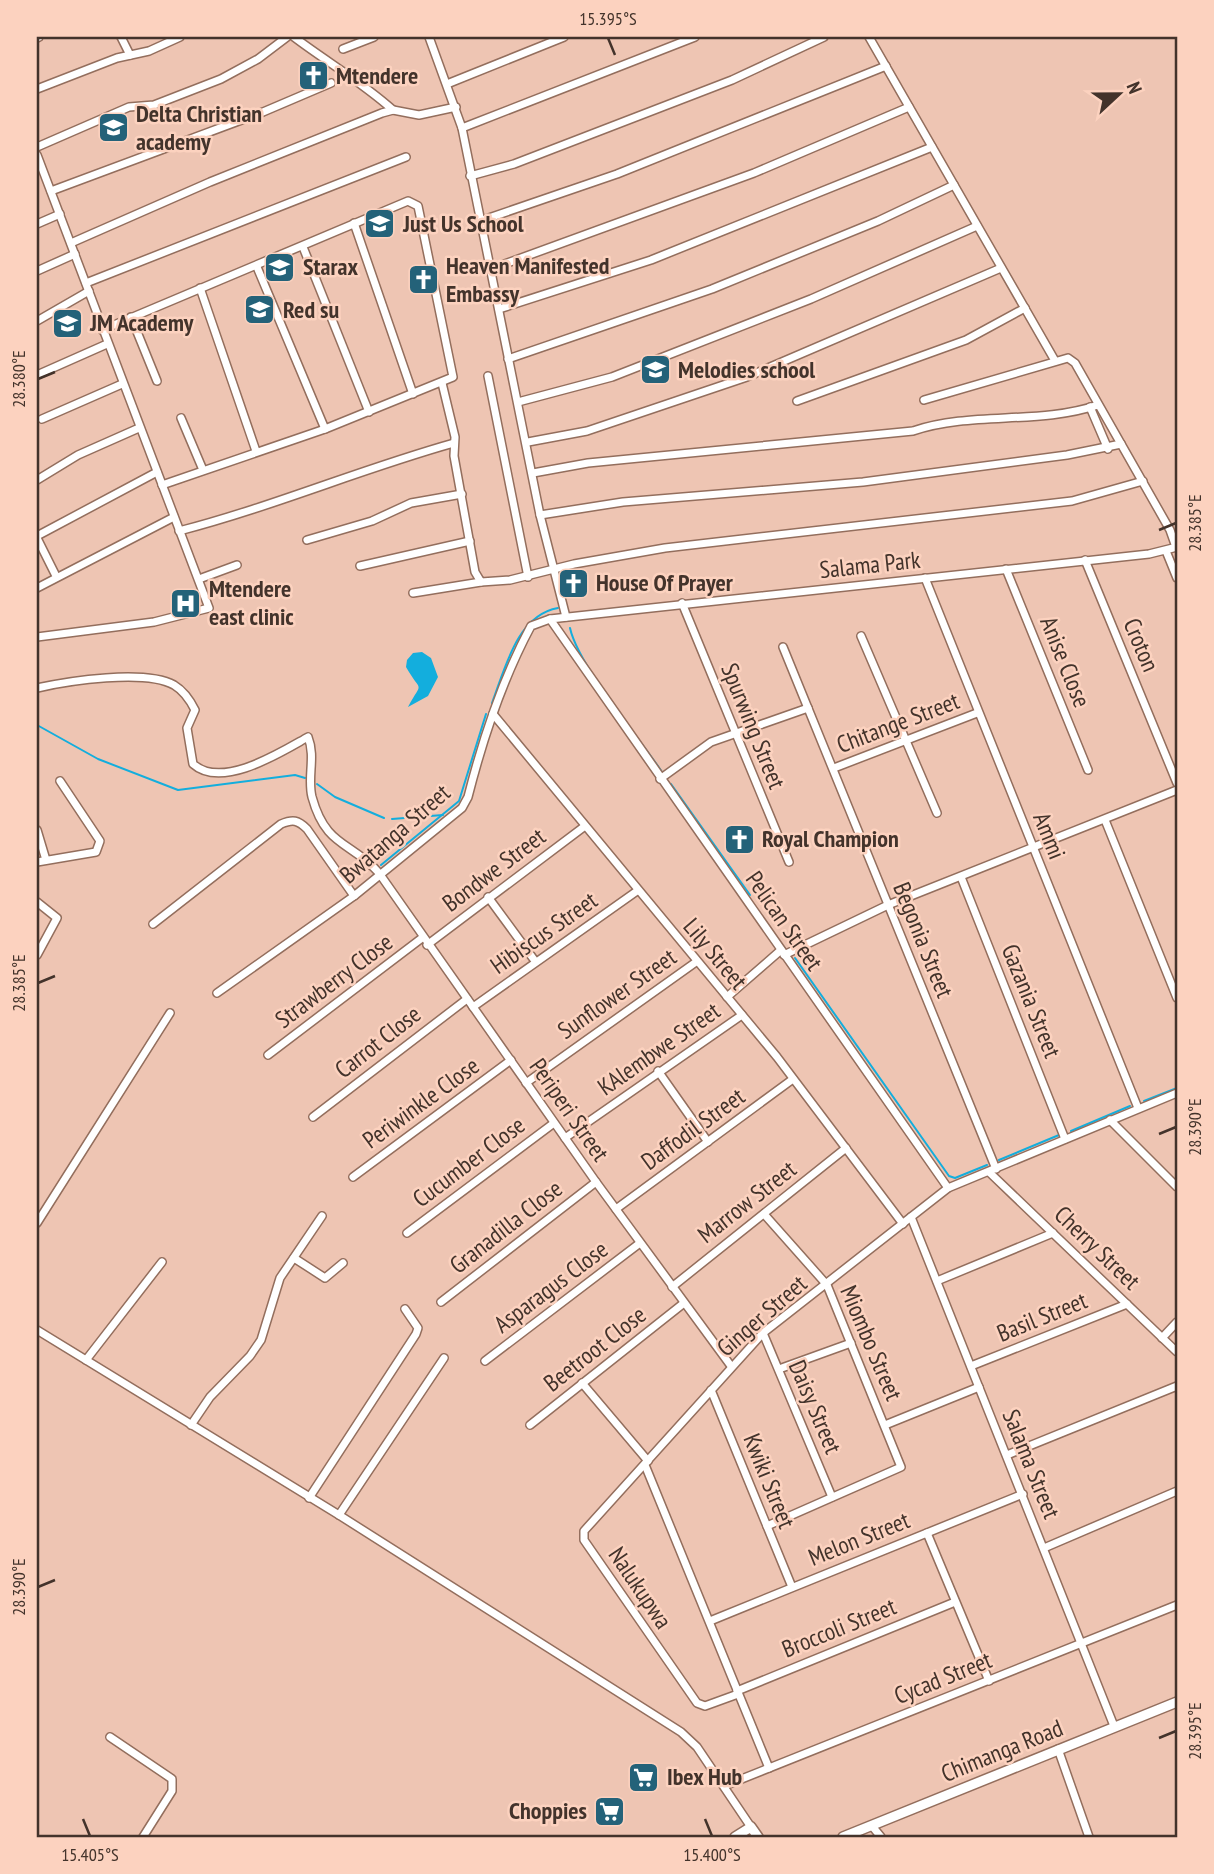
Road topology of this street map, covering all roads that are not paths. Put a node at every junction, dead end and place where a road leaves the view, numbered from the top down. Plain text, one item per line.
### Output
1 (121, 37) edge
2 (180, 37) edge
3 (287, 37) edge
4 (294, 37) edge
5 (374, 37) edge
6 (429, 37) edge
7 (564, 37) edge
8 (695, 37) edge
9 (824, 37) edge
10 (869, 37) edge
11 (164, 40) edge
12 (343, 49) dead end
13 (130, 55) junction
14 (886, 66) junction
15 (331, 83) dead end
16 (447, 84) junction
17 (37, 89) edge
18 (456, 107) junction
19 (909, 107) junction
20 (393, 110) junction
21 (462, 128) junction
22 (37, 147) edge
23 (932, 147) junction
24 (37, 155) edge
25 (406, 157) dead end
26 (39, 170) edge
27 (470, 176) junction
28 (954, 185) junction
29 (51, 191) junction
30 (60, 214) junction
31 (480, 221) junction
32 (354, 223) junction
33 (37, 224) edge
34 (977, 226) junction
35 (71, 243) junction
36 (303, 247) junction
37 (75, 254) junction
38 (257, 267) junction
39 (491, 268) junction
40 (1002, 268) junction
41 (37, 271) edge
42 (86, 283) junction
43 (200, 288) junction
44 (89, 292) junction
45 (499, 309) junction
46 (1025, 309) junction
47 (131, 317) junction
48 (37, 321) edge
49 (102, 330) junction
50 (107, 344) junction
51 (508, 359) junction
52 (1054, 359) junction
53 (37, 375) edge
54 (488, 376) dead end
55 (157, 381) dead end
56 (443, 383) junction
57 (122, 384) junction
58 (413, 394) junction
59 (924, 400) dead end
60 (797, 401) dead end
61 (518, 402) junction
62 (1094, 406) junction
63 (369, 412) junction
64 (181, 418) dead end
65 (42, 419) dead end
66 (139, 428) junction
67 (325, 429) junction
68 (528, 442) junction
69 (454, 443) junction
70 (1121, 444) junction
71 (1108, 449) junction
72 (256, 451) junction
73 (203, 470) junction
74 (157, 472) junction
75 (533, 473) junction
76 (37, 480) edge
77 (1143, 481) junction
78 (162, 485) junction
79 (462, 494) junction
80 (540, 514) junction
81 (174, 517) junction
82 (179, 531) junction
83 (37, 537) edge
84 (307, 540) dead end
85 (470, 541) junction
86 (1176, 547) edge
87 (1166, 551) junction
88 (1085, 560) junction
89 (237, 565) dead end
90 (360, 566) dead end
91 (1006, 569) junction
92 (554, 570) junction
93 (56, 576) junction
94 (528, 577) junction
95 (925, 578) junction
96 (1177, 578) edge
97 (199, 579) junction
98 (481, 582) junction
99 (37, 588) edge
100 (413, 593) dead end
101 (682, 603) junction
102 (566, 617) junction
103 (550, 619) junction
104 (861, 636) dead end
105 (37, 637) edge
106 (783, 647) dead end
107 (37, 688) edge
108 (808, 708) junction
109 (977, 713) junction
110 (493, 714) junction
111 (735, 733) junction
112 (906, 741) junction
113 (834, 768) junction
114 (1088, 769) dead end
115 (660, 779) junction
116 (60, 781) dead end
117 (1177, 783) edge
118 (1177, 790) edge
119 (937, 813) dead end
120 (1105, 820) junction
121 (585, 827) junction
122 (37, 830) edge
123 (1034, 849) junction
124 (46, 860) junction
125 (37, 862) edge
126 (789, 863) dead end
127 (379, 873) junction
128 (961, 877) junction
129 (637, 891) junction
130 (354, 896) junction
131 (488, 897) junction
132 (37, 902) edge
133 (888, 905) junction
134 (153, 924) dead end
135 (425, 941) junction
136 (783, 953) junction
137 (37, 955) edge
138 (536, 961) junction
139 (696, 962) junction
140 (217, 993) dead end
141 (727, 997) junction
142 (1177, 998) edge
143 (467, 999) junction
144 (473, 1007) junction
145 (170, 1013) dead end
146 (742, 1015) junction
147 (268, 1055) dead end
148 (511, 1060) junction
149 (658, 1071) junction
150 (793, 1079) junction
151 (526, 1083) junction
152 (1177, 1093) edge
153 (1138, 1108) junction
154 (313, 1117) dead end
155 (1110, 1120) junction
156 (554, 1123) junction
157 (565, 1139) junction
158 (1065, 1139) junction
159 (708, 1142) junction
160 (846, 1148) junction
161 (993, 1170) junction
162 (353, 1177) dead end
163 (596, 1182) junction
164 (1177, 1187) edge
165 (948, 1188) junction
166 (616, 1209) junction
167 (764, 1214) junction
168 (322, 1216) dead end
169 (911, 1217) junction
170 (37, 1223) edge
171 (903, 1224) junction
172 (407, 1233) dead end
173 (1054, 1233) junction
174 (640, 1243) junction
175 (294, 1258) junction
176 (162, 1262) dead end
177 (343, 1263) dead end
178 (937, 1281) junction
179 (827, 1285) junction
180 (672, 1287) junction
181 (440, 1302) dead end
182 (684, 1303) junction
183 (1126, 1304) junction
184 (405, 1309) dead end
185 (1177, 1322) edge
186 (37, 1330) edge
187 (763, 1333) junction
188 (1162, 1338) junction
189 (851, 1343) junction
190 (1177, 1352) edge
191 (444, 1358) dead end
192 (86, 1360) junction
193 (485, 1361) dead end
194 (731, 1366) junction
195 (971, 1366) junction
196 (779, 1368) junction
197 (582, 1383) junction
198 (1177, 1386) edge
199 (979, 1387) junction
200 (711, 1390) junction
201 (191, 1425) junction
202 (530, 1425) dead end
203 (885, 1425) junction
204 (1007, 1455) junction
205 (647, 1463) junction
206 (1177, 1491) edge
207 (1023, 1494) junction
208 (832, 1497) junction
209 (309, 1498) junction
210 (339, 1515) junction
211 (767, 1526) junction
212 (927, 1532) junction
213 (1044, 1548) junction
214 (792, 1587) junction
215 (955, 1602) junction
216 (1177, 1605) edge
217 (710, 1621) junction
218 (1083, 1643) junction
219 (989, 1681) junction
220 (738, 1692) junction
221 (1177, 1702) edge
222 (1114, 1727) junction
223 (110, 1737) dead end
224 (1058, 1749) junction
225 (769, 1768) junction
226 (724, 1786) junction
227 (872, 1826) junction
228 (751, 1827) junction
229 (143, 1837) edge
230 (735, 1837) edge
231 (758, 1837) edge
232 (843, 1837) edge
233 (881, 1837) edge
234 (1089, 1837) edge

1 - 13 street
2 - 11 street
3 - 22 street
4 - 20 street
5 - 12 street
6 - 16 street
7 - 16 street
8 - 21 street
9 - 27 street
10 - 14 street
11 - 13 street
13 - 17 street
14 - 19 street
14 - 31 street
15 - 29 street
16 - 18 street
18 - 20 street
18 - 21 street
19 - 23 street
19 - 39 street
20 - 35 street
21 - 27 street
23 - 28 street
23 - 45 street
24 - 26 street
25 - 42 street
26 - 29 street
27 - 31 street
28 - 34 street
28 - 51 street
29 - 30 street
30 - 33 street
30 - 35 street
31 - 39 street
32 - 36 street
32 - 56 street
32 - 58 street
34 - 40 street
34 - 61 street
35 - 37 street
36 - 38 street
36 - 63 street
37 - 41 street
37 - 42 street
38 - 43 street
38 - 67 street
39 - 45 street
40 - 46 street
40 - 68 street
42 - 44 street
43 - 47 street
43 - 72 street
44 - 48 street
44 - 49 street
45 - 51 street
46 - 52 street
46 - 60 street
47 - 49 street
47 - 55 street
49 - 50 street
50 - 53 street
50 - 57 street
51 - 61 street
52 - 59 street
52 - 62 street
54 - 94 street
56 - 58 street
56 - 69 street
57 - 65 street
57 - 66 street
58 - 63 street
61 - 68 street
62 - 70 street
62 - 71 street
62 - 75 street
63 - 67 street
64 - 73 street
66 - 74 street
66 - 76 street
67 - 72 street
68 - 75 street
69 - 79 street
69 - 82 street
70 - 71 street
70 - 77 street
71 - 80 street
72 - 73 street
73 - 78 street
74 - 78 street
74 - 83 street
75 - 80 street
77 - 86 street
77 - 92 street
78 - 81 street
79 - 84 street
79 - 85 street
80 - 92 street
81 - 82 street
81 - 93 street
82 - 97 street
83 - 93 street
85 - 90 street
85 - 98 street
86 - 87 street, Salama Park
87 - 88 street, Salama Park
87 - 96 street
88 - 91 street, Salama Park
88 - 117 street, Croton
89 - 97 street
91 - 95 street, Salama Park
91 - 114 street, Anise Close
92 - 94 street
92 - 102 street
93 - 99 street
94 - 98 street
95 - 101 street, Salama Park
95 - 109 street, Ammi
97 - 105 street
98 - 100 street
101 - 102 street, Salama Park
101 - 111 street, Spurwing Street
102 - 103 street
103 - 110 street, Bwatanga Street
103 - 115 street, Pelican Street
104 - 112 street
106 - 108 street, Begonia Street
107 - 127 street, Periperi Street
108 - 111 street
108 - 113 street, Begonia Street
109 - 112 street, Chitange Street
109 - 123 street, Ammi
110 - 121 street, Lily Street
110 - 127 street, Bwatanga Street
111 - 115 street
111 - 126 street, Spurwing Street
112 - 113 street, Chitange Street
112 - 119 street
113 - 133 street, Begonia Street
115 - 136 street, Pelican Street
116 - 124 street
118 - 120 street
120 - 123 street
120 - 142 street
121 - 129 street, Lily Street
121 - 131 street, Bondwe Street
122 - 124 street
123 - 128 street
123 - 153 street, Ammi
124 - 125 street
127 - 130 street, Bwatanga Street
127 - 135 street, Periperi Street
128 - 133 street
128 - 158 street, Gazania Street
129 - 138 street, Hibiscus Street
129 - 139 street, Lily Street
130 - 134 street
130 - 140 street, Bwatanga Street
131 - 135 street, Bondwe Street
131 - 138 street
132 - 137 street
133 - 136 street
133 - 161 street, Begonia Street
135 - 143 street, Periperi Street
135 - 147 street, Strawberry Close
136 - 141 street
136 - 165 street, Pelican Street
138 - 144 street, Hibiscus Street
139 - 141 street, Lily Street
139 - 151 street, Sunflower Street
141 - 146 street, Lily Street
143 - 144 street, Periperi Street
143 - 154 street, Carrot Close
144 - 148 street, Periperi Street
145 - 170 street
146 - 149 street, KAlembwe Street
146 - 150 street, Lily Street
148 - 151 street, Periperi Street
148 - 162 street, Periwinkle Close
149 - 157 street, KAlembwe Street
149 - 159 street
150 - 159 street, Daffodil Street
150 - 160 street, Lily Street
151 - 156 street, Periperi Street
152 - 153 street, Ginger Street
153 - 155 street, Ginger Street
155 - 158 street, Ginger Street
155 - 164 street
156 - 157 street, Periperi Street
156 - 172 street, Cucumber Close
157 - 163 street, Periperi Street
158 - 161 street, Ginger Street
159 - 166 street, Daffodil Street
160 - 167 street, Marrow Street
160 - 171 street, Lily Street
161 - 165 street, Ginger Street
161 - 173 street, Cherry Street
163 - 166 street, Periperi Street
163 - 181 street, Granadilla Close
165 - 169 street, Ginger Street
166 - 174 street, Periperi Street
167 - 179 street, Miombo Street
167 - 180 street, Marrow Street
168 - 175 street
169 - 171 street, Ginger Street
169 - 178 street, Salama Street
171 - 179 street, Ginger Street
173 - 178 street
173 - 183 street, Cherry Street
174 - 180 street, Periperi Street
174 - 193 street, Asparagus Close
175 - 177 street
175 - 201 street
176 - 192 street
178 - 195 street, Salama Street
179 - 187 street, Ginger Street
179 - 189 street, Miombo Street
180 - 182 street, Periperi Street
182 - 194 street, Periperi Street
182 - 197 street, Beetroot Close
183 - 188 street, Cherry Street
183 - 195 street, Basil Street
184 - 209 street
185 - 188 street
186 - 192 street
187 - 194 street, Ginger Street
187 - 196 street, Daisy Street
188 - 190 street, Cherry Street
189 - 196 street
189 - 203 street, Miombo Street
191 - 210 street
192 - 201 street
194 - 200 street, Ginger Street
195 - 199 street, Salama Street
196 - 208 street, Daisy Street
197 - 202 street, Beetroot Close
197 - 205 street
198 - 204 street
199 - 203 street
199 - 204 street, Salama Street
200 - 205 street, Ginger Street
200 - 211 street, Kwiki Street
201 - 209 street
203 - 208 street, Miombo Street
204 - 207 street, Salama Street
205 - 217 street
205 - 220 street, Nalukupwa
206 - 213 street
207 - 212 street, Melon Street
207 - 213 street, Salama Street
208 - 211 street
209 - 210 street
210 - 226 street
211 - 214 street, Kwiki Street
212 - 214 street, Melon Street
212 - 215 street
213 - 218 street, Salama Street
214 - 217 street, Melon Street
215 - 219 street
215 - 220 street, Broccoli Street
216 - 218 street, Cycad Street
217 - 220 street
218 - 219 street, Cycad Street
218 - 222 street, Salama Street
219 - 225 street, Cycad Street
220 - 225 street
221 - 222 street, Chimanga Road
222 - 224 street, Chimanga Road
223 - 229 street
224 - 227 street, Chimanga Road
224 - 234 street
225 - 226 street, Cycad Street
226 - 228 street
227 - 232 street, Chimanga Road
227 - 233 street
228 - 230 street
228 - 231 street

